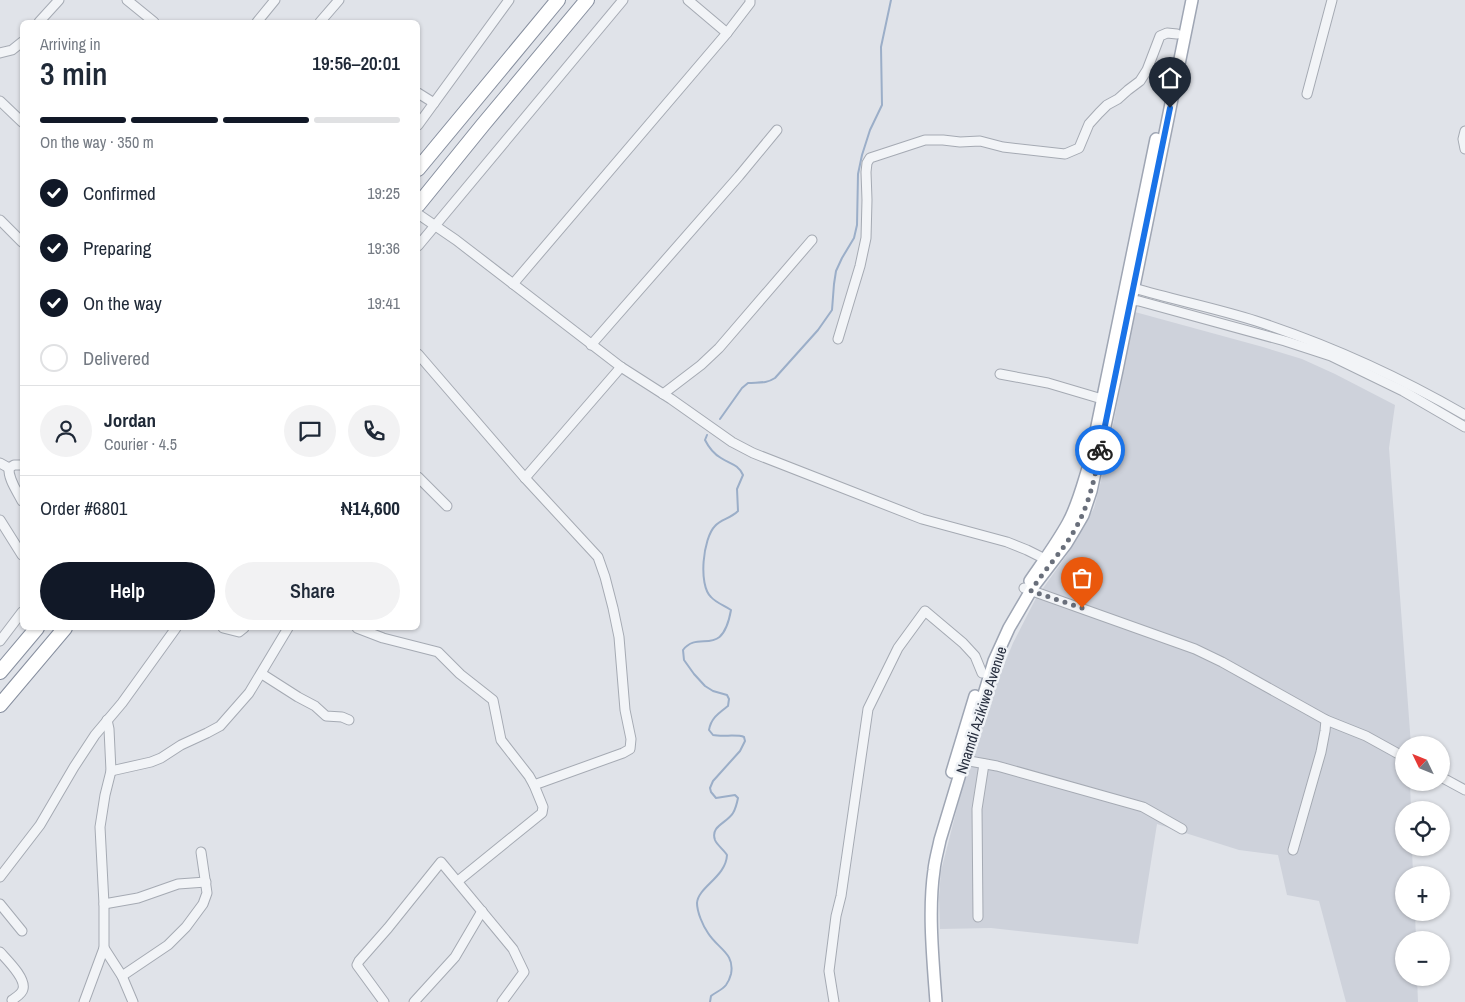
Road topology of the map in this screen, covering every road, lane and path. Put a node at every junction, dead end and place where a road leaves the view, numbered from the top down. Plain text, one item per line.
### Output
1 (59, 0) edge
2 (127, 0) edge
3 (275, 0) edge
4 (339, 0) edge
5 (509, 0) edge
6 (558, 0) edge
7 (587, 0) edge
8 (623, 0) edge
9 (688, 0) edge
10 (750, 0) edge
11 (1184, 0) edge
12 (1192, 0) edge
13 (1332, 0) edge
14 (46, 15) junction
15 (41, 20) edge
16 (50, 20) edge
17 (152, 20) edge
18 (259, 20) edge
19 (322, 20) edge
20 (727, 33) junction
21 (1177, 34) junction
22 (20, 44) edge
23 (0, 53) edge
24 (420, 94) edge
25 (1307, 94) dead end
26 (0, 101) edge
27 (434, 103) junction
28 (20, 120) edge
29 (420, 122) edge
30 (777, 130) dead end
31 (1465, 131) edge
32 (1465, 149) edge
33 (420, 161) edge
34 (420, 203) edge
35 (420, 215) edge
36 (0, 220) edge
37 (435, 226) junction
38 (20, 240) edge
39 (812, 240) dead end
40 (420, 244) edge
41 (512, 284) junction
42 (1134, 288) junction
43 (1131, 300) junction
44 (838, 340) dead end
45 (591, 345) junction
46 (420, 356) edge
47 (621, 367) junction
48 (1000, 374) dead end
49 (663, 394) junction
50 (1102, 399) junction
51 (1465, 415) edge
52 (1465, 427) edge
53 (0, 463) edge
54 (20, 465) edge
55 (8, 468) junction
56 (525, 478) junction
57 (420, 479) edge
58 (20, 497) edge
59 (447, 506) dead end
60 (0, 520) edge
61 (20, 552) edge
62 (1045, 559) junction
63 (1028, 590) junction
64 (20, 615) edge
65 (35, 630) edge
66 (63, 630) edge
67 (175, 630) edge
68 (287, 630) edge
69 (362, 630) edge
70 (0, 641) edge
71 (0, 672) edge
72 (982, 673) junction
73 (262, 674) junction
74 (0, 705) edge
75 (107, 720) junction
76 (349, 720) dead end
77 (1326, 720) junction
78 (1395, 752) edge
79 (964, 760) junction
80 (984, 764) junction
81 (111, 771) junction
82 (1450, 782) edge
83 (534, 785) junction
84 (1465, 790) edge
85 (1182, 829) dead end
86 (1293, 850) dead end
87 (201, 852) dead end
88 (0, 877) edge
89 (458, 881) junction
90 (206, 882) junction
91 (0, 904) edge
92 (104, 904) junction
93 (482, 911) junction
94 (978, 918) dead end
95 (22, 931) dead end
96 (104, 948) junction
97 (0, 952) edge
98 (122, 976) junction
99 (12, 1000) dead end
100 (84, 1002) edge
101 (133, 1002) edge
102 (384, 1002) edge
103 (414, 1002) edge
104 (502, 1002) edge
105 (834, 1002) edge
106 (928, 1002) edge
107 (936, 1002) edge

1 - 14 street
2 - 17 street
3 - 18 street
4 - 19 street
5 - 27 street
6 - 33 highway
7 - 34 highway
8 - 37 street
9 - 20 street
10 - 20 street
11 - 21 main road, Nnamdi Azikiwe Avenue
12 - 42 main road, Nnamdi Azikiwe Avenue
13 - 25 street
14 - 15 street
14 - 16 street
20 - 41 street
21 - 44 street
21 - 50 main road, Nnamdi Azikiwe Avenue
22 - 23 street
24 - 27 street
26 - 28 street
27 - 29 street
30 - 45 street
31 - 32 street
35 - 37 street
36 - 38 street
37 - 40 street
37 - 41 street
39 - 49 street
41 - 45 street
42 - 43 main road, Nnamdi Azikiwe Avenue
42 - 51 street
43 - 52 street
43 - 63 main road, Nnamdi Azikiwe Avenue
45 - 47 street
46 - 56 street
47 - 49 street
47 - 56 street
48 - 50 street
49 - 62 street
50 - 62 main road, Nnamdi Azikiwe Avenue
53 - 55 street
54 - 55 street
55 - 58 street
56 - 83 street
57 - 59 street
60 - 61 street
62 - 63 main road, Nnamdi Azikiwe Avenue
63 - 72 main road, Nnamdi Azikiwe Avenue
63 - 77 street
63 - 79 main road, Nnamdi Azikiwe Avenue
64 - 70 street
65 - 71 highway
66 - 74 highway
67 - 75 street
68 - 73 street
69 - 83 street
72 - 105 street
72 - 106 main road, Nnamdi Azikiwe Avenue
73 - 76 street
73 - 81 street
75 - 81 street
75 - 88 street
77 - 78 street
77 - 86 street
79 - 80 street
79 - 107 main road, Nnamdi Azikiwe Avenue
80 - 85 street
80 - 94 street
81 - 92 street
82 - 84 street
83 - 89 street
87 - 90 street
89 - 93 street
89 - 102 street
90 - 92 street
90 - 98 street
91 - 95 street
92 - 96 street
93 - 103 street
93 - 104 street
96 - 98 street
96 - 100 street
97 - 99 street
98 - 101 street

